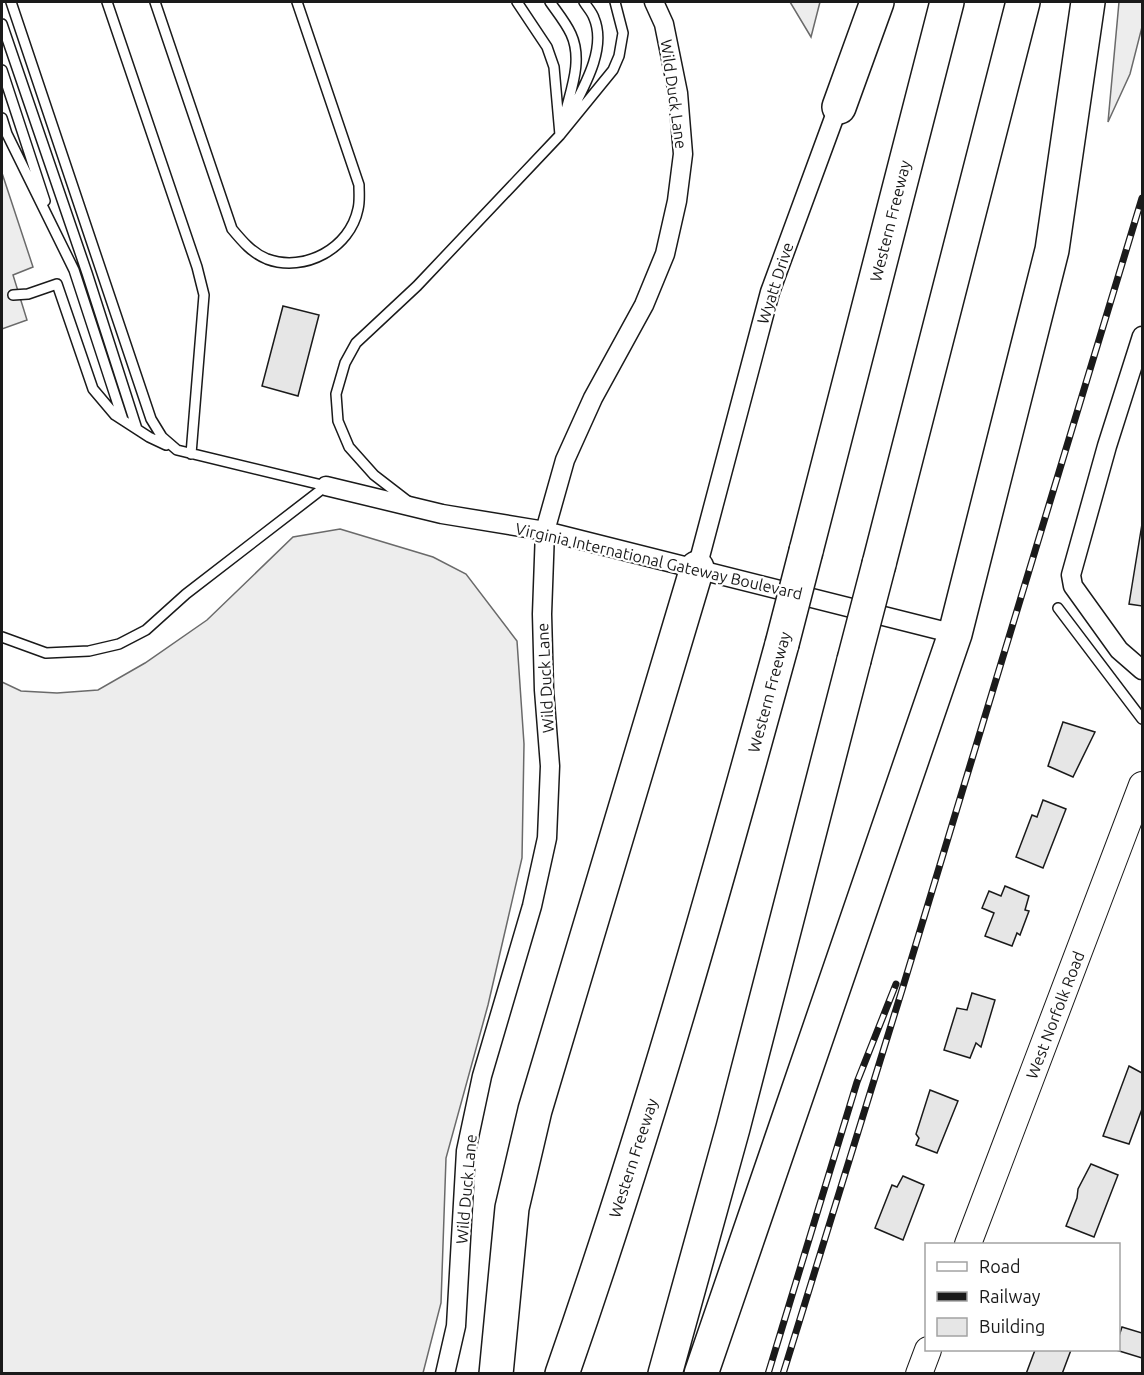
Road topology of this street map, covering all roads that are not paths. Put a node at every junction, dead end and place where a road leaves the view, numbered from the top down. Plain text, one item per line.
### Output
1 (11, 2) edge
2 (107, 2) edge
3 (155, 2) edge
4 (297, 2) edge
5 (517, 2) edge
6 (550, 2) edge
7 (584, 2) edge
8 (615, 2) edge
9 (654, 2) edge
10 (868, 2) edge
11 (878, 2) edge
12 (947, 2) edge
13 (1023, 2) edge
14 (1088, 2) edge
15 (2, 24) edge
16 (2, 70) edge
17 (839, 107) junction
18 (2, 118) edge
19 (560, 135) junction
20 (57, 234) junction
21 (13, 295) dead end
22 (1143, 336) edge
23 (123, 420) junction
24 (137, 429) junction
25 (177, 450) junction
26 (191, 454) junction
27 (326, 486) junction
28 (418, 509) junction
29 (545, 531) junction
30 (697, 568) junction
31 (1058, 608) dead end
32 (956, 634) junction
33 (2, 637) edge
34 (1143, 670) edge
35 (1143, 719) edge
36 (1143, 785) edge
37 (969, 1243) edge
38 (928, 1351) edge
39 (445, 1374) edge
40 (496, 1374) edge
41 (562, 1374) edge
42 (665, 1374) edge
43 (701, 1374) edge
44 (919, 1374) edge

1 - 25 lane
2 - 26 lane
3 - 4 lane
5 - 19 lane
6 - 19 lane
7 - 19 lane
8 - 19 lane
9 - 29 street, Wild Duck Lane
10 - 17 street, Wyatt Drive
11 - 17 highway
12 - 41 highway, Western Freeway, bridge
13 - 42 highway, bridge
14 - 32 highway
15 - 24 lane
16 - 20 lane
17 - 30 street, Wyatt Drive
18 - 20 lane
19 - 28 lane
20 - 23 lane
21 - 23 lane
22 - 34 street
23 - 24 lane
24 - 25 lane
25 - 26 lane
26 - 27 lane
27 - 28 street, Virginia International Gateway Boulevard
27 - 33 lane
28 - 29 street, Virginia International Gateway Boulevard
29 - 30 street, Virginia International Gateway Boulevard
29 - 39 street, Wild Duck Lane
30 - 32 street, Virginia International Gateway Boulevard
30 - 40 highway
31 - 35 lane
32 - 43 highway
36 - 37 street, West Norfolk Road
38 - 44 street

